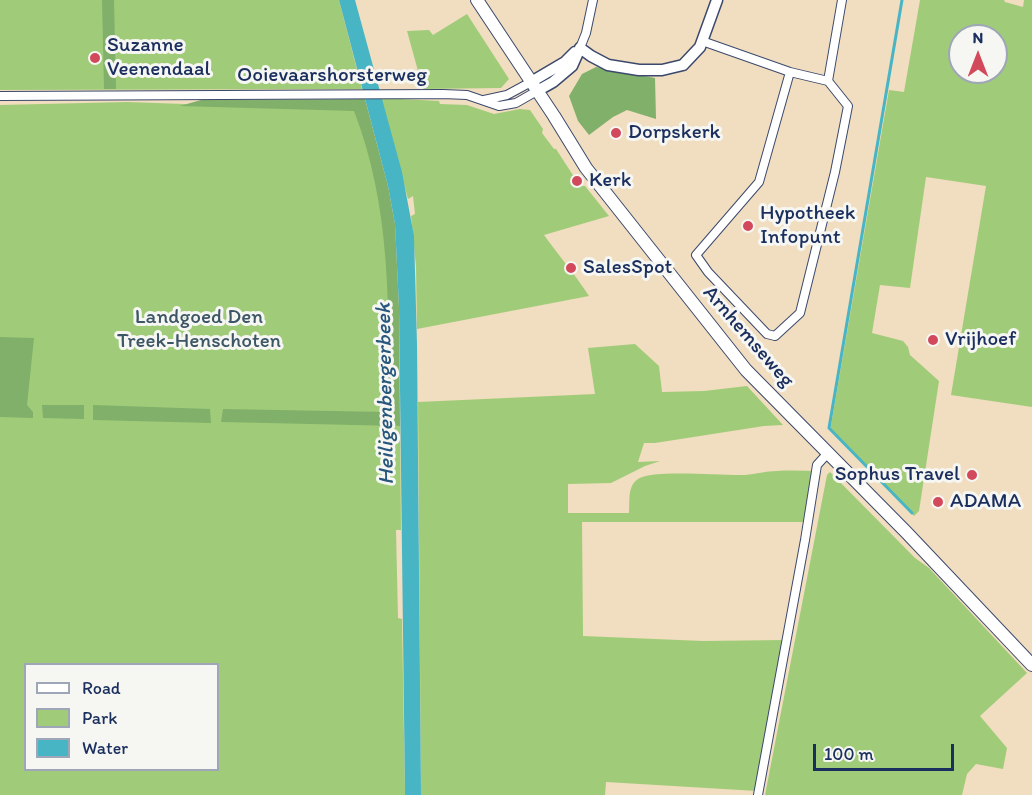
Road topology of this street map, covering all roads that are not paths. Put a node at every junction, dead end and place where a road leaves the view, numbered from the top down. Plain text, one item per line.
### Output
1 (477, 0) edge
2 (592, 0) edge
3 (717, 0) edge
4 (842, 0) edge
5 (702, 41) junction
6 (580, 48) junction
7 (790, 72) junction
8 (828, 81) junction
9 (534, 86) junction
10 (0, 96) edge
11 (828, 453) junction
12 (1032, 665) edge
13 (758, 795) edge

1 - 9 main road, Arnhemseweg
2 - 6 street
3 - 5 street
4 - 8 street
5 - 6 street
5 - 7 street
6 - 9 street
7 - 8 street
7 - 8 street
9 - 10 street, Ooievaarshorsterweg
9 - 11 main road, Arnhemseweg
11 - 12 main road, Arnhemseweg
11 - 13 street

